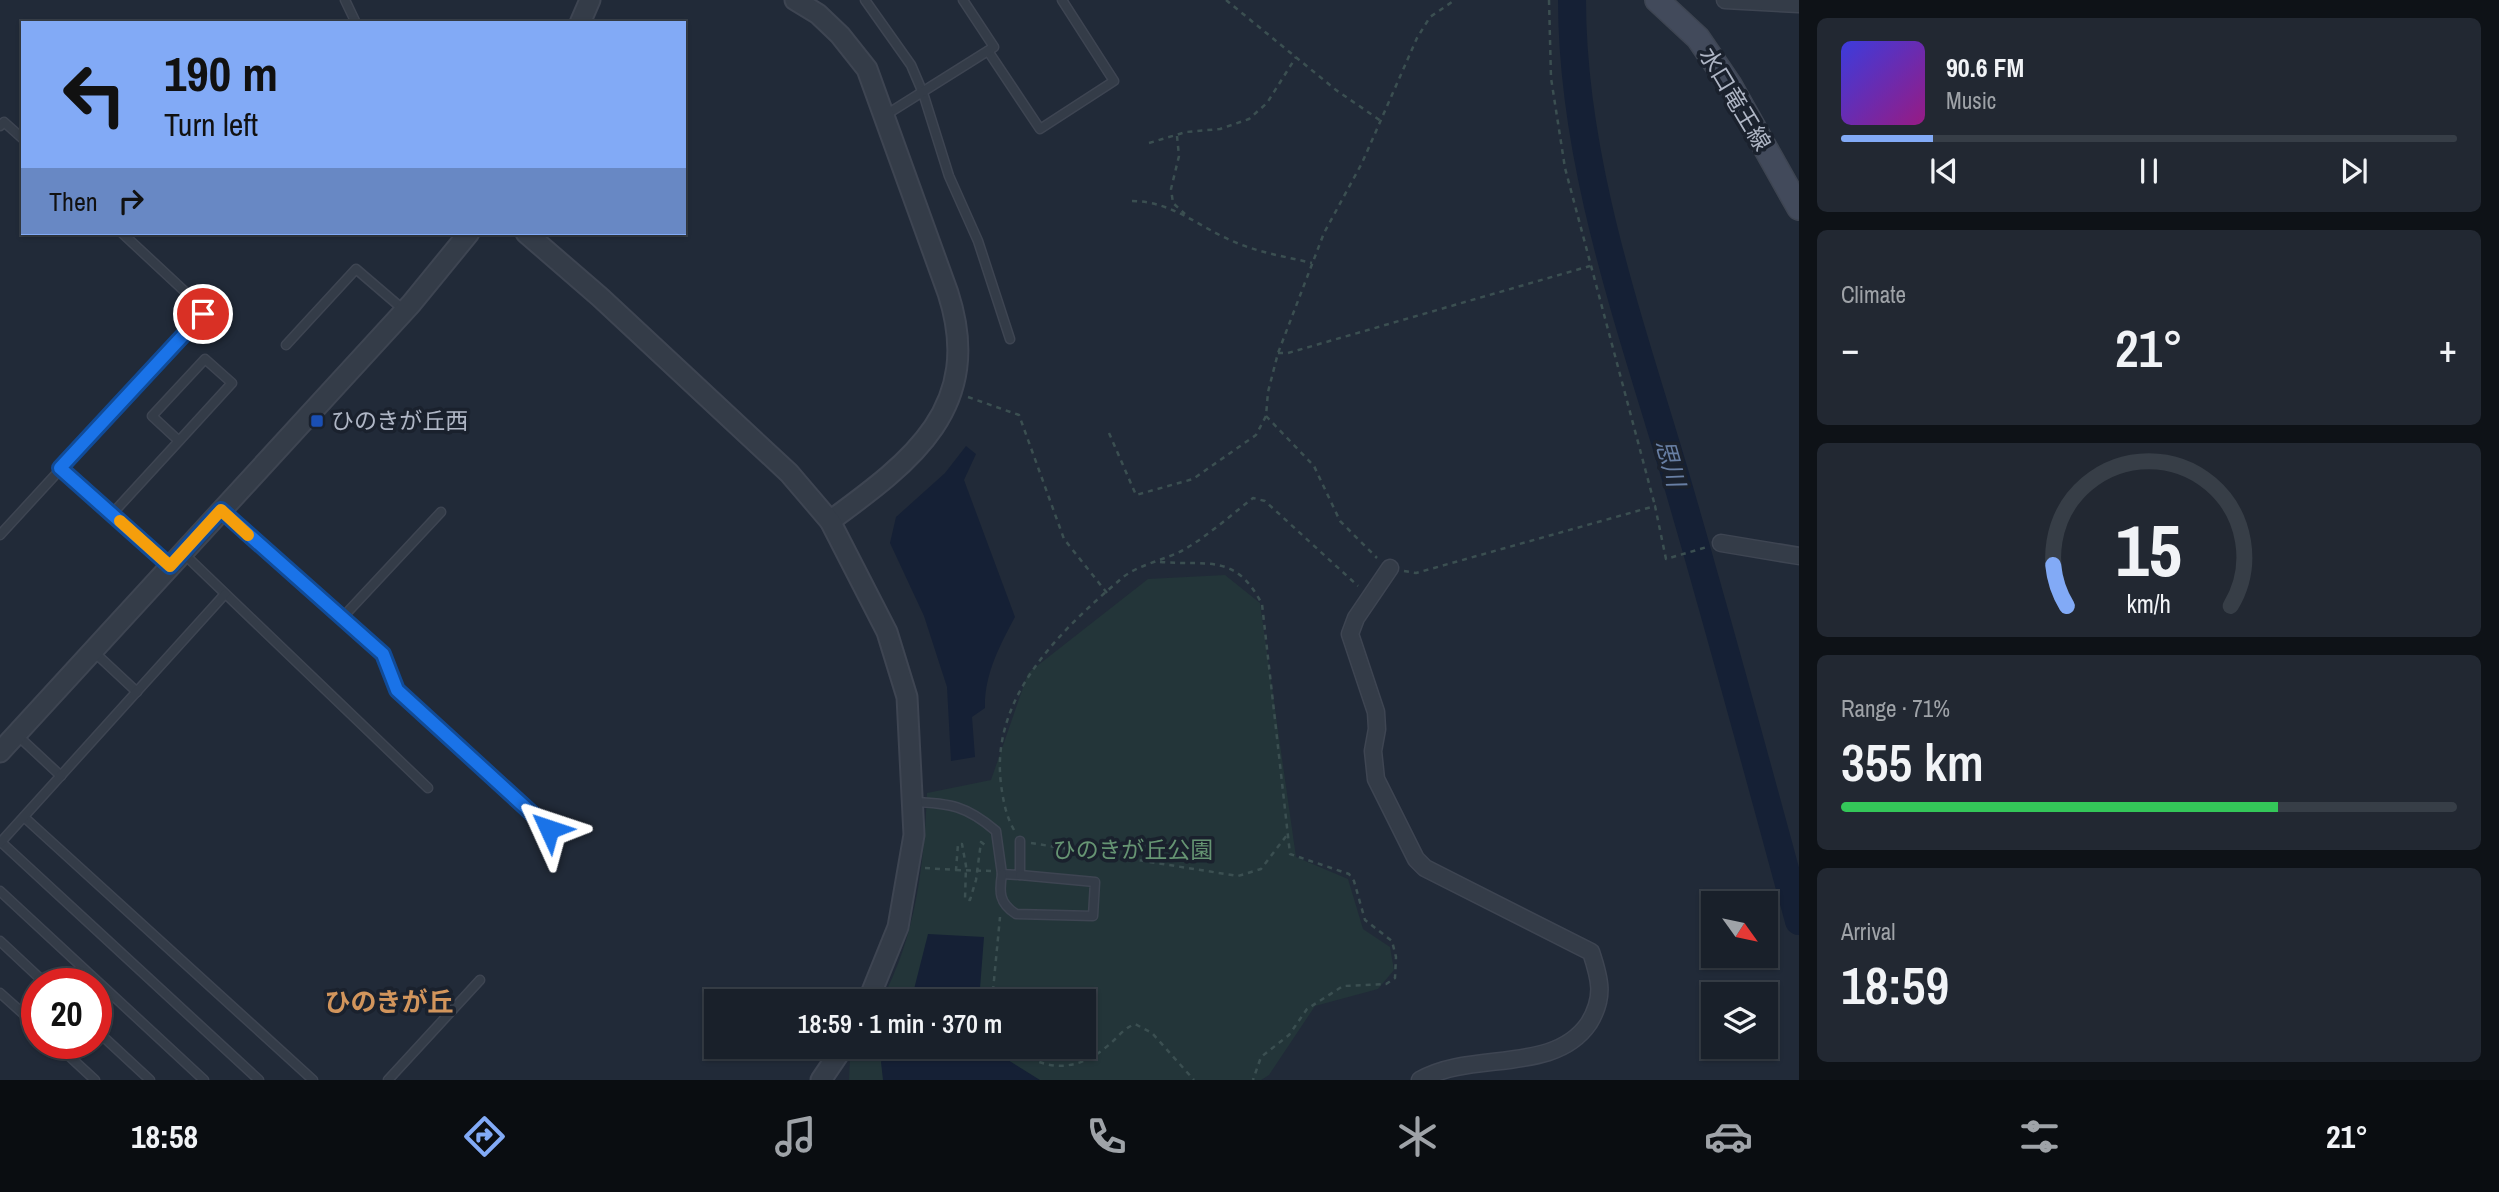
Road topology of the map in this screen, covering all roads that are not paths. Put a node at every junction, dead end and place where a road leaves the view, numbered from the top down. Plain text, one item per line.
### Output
1 (345, 0) edge
2 (590, 0) edge
3 (795, 0) edge
4 (865, 0) edge
5 (963, 0) edge
6 (1062, 0) edge
7 (1657, 0) edge
8 (1726, 0) edge
9 (1799, 4) edge
10 (355, 21) edge
11 (581, 21) edge
12 (988, 51) junction
13 (923, 93) junction
14 (884, 116) junction
15 (0, 126) edge
16 (21, 137) edge
17 (1799, 208) edge
18 (124, 235) edge
19 (467, 235) edge
20 (528, 235) edge
21 (405, 311) junction
22 (1010, 339) dead end
23 (286, 345) dead end
24 (180, 441) junction
25 (60, 468) junction
26 (221, 510) junction
27 (441, 512) dead end
28 (112, 514) junction
29 (830, 521) junction
30 (0, 535) edge
31 (1721, 543) road end
32 (1799, 556) edge
33 (176, 559) junction
34 (1390, 568) road end
35 (226, 594) junction
36 (342, 618) junction
37 (92, 651) junction
38 (136, 692) junction
39 (16, 734) junction
40 (0, 752) edge
41 (61, 776) junction
42 (428, 788) dead end
43 (913, 802) junction
44 (24, 817) junction
45 (549, 829) dead end
46 (1020, 841) road end
47 (0, 843) edge
48 (1002, 874) junction
49 (1020, 875) junction
50 (0, 891) edge
51 (0, 941) edge
52 (29, 968) edge
53 (480, 980) dead end
54 (873, 989) edge
55 (0, 993) edge
56 (21, 1012) edge
57 (112, 1045) edge
58 (72, 1059) edge
59 (835, 1059) edge
60 (95, 1080) edge
61 (150, 1080) edge
62 (204, 1080) edge
63 (259, 1080) edge
64 (313, 1080) edge
65 (388, 1080) edge
66 (821, 1080) edge
67 (1420, 1080) edge

1 - 10 lane
2 - 11 street
3 - 14 street
4 - 13 lane
5 - 12 lane
6 - 12 lane
7 - 17 main road, 水口竜王線
8 - 9 street
12 - 13 lane
13 - 14 lane
13 - 22 lane
14 - 29 street
15 - 16 lane
18 - 25 lane
19 - 21 street
20 - 29 street
21 - 23 lane
21 - 26 street
24 - 24 lane
24 - 28 lane
25 - 28 lane
25 - 30 lane
26 - 33 street
26 - 36 lane
27 - 36 lane
28 - 33 lane
29 - 43 street
31 - 32 street
33 - 35 lane
33 - 37 street
34 - 67 street
35 - 38 lane
35 - 42 lane
36 - 45 lane
37 - 38 lane
37 - 39 street
38 - 41 lane
39 - 40 street
39 - 41 lane
41 - 44 lane
43 - 48 lane
43 - 54 street
44 - 47 lane
44 - 64 lane
46 - 49 lane
47 - 63 lane
48 - 49 lane
48 - 49 lane
50 - 62 lane
51 - 52 lane
53 - 65 lane
55 - 56 lane
57 - 61 lane
58 - 60 lane
59 - 66 street

